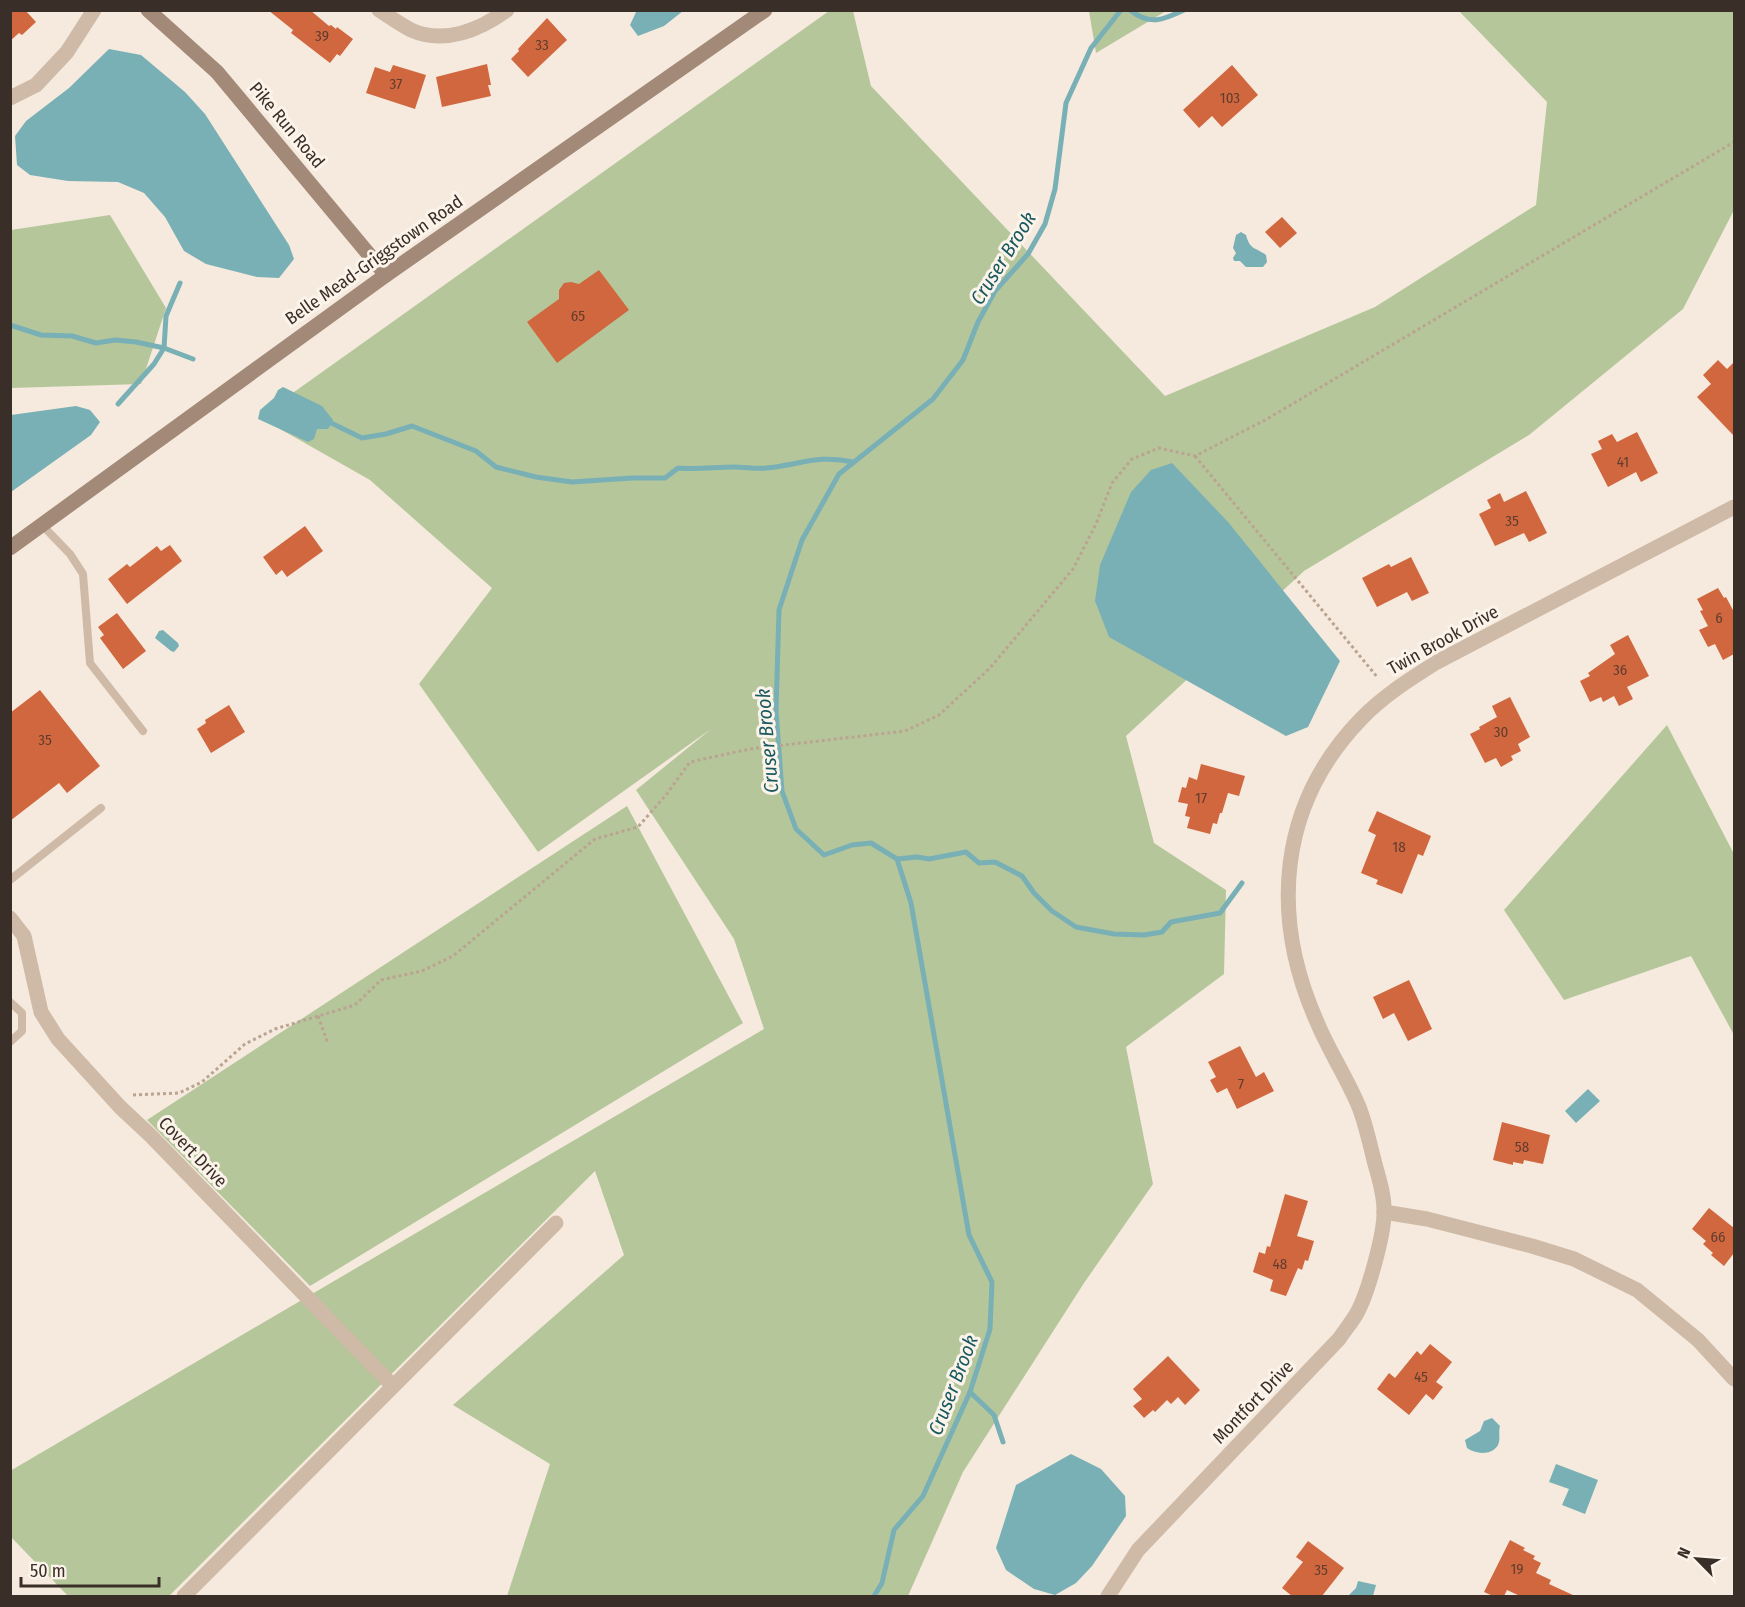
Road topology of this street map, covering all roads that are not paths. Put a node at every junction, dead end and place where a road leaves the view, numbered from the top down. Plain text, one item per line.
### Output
1 (94, 10) edge
2 (148, 10) edge
3 (379, 10) edge
4 (507, 10) edge
5 (765, 10) edge
6 (10, 99) edge
7 (386, 275) junction
8 (1734, 507) edge
9 (41, 524) junction
10 (10, 548) edge
11 (142, 731) dead end
12 (101, 808) dead end
13 (10, 880) edge
14 (10, 918) edge
15 (10, 1002) edge
16 (41, 1012) junction
17 (22, 1013) junction
18 (10, 1042) edge
19 (1359, 1108) joint
20 (1384, 1212) junction
21 (556, 1223) dead end
22 (1734, 1379) edge
23 (393, 1386) junction
24 (184, 1596) edge
25 (1108, 1596) edge

1 - 6 street
2 - 7 street, Pike Run Road
3 - 4 street
5 - 7 street, Belle Mead-Griggstown Road
7 - 9 street, Belle Mead-Griggstown Road
8 - 19 street, Twin Brook Drive
9 - 10 street, Belle Mead-Griggstown Road
9 - 11 lane
12 - 13 lane
14 - 16 street, Covert Drive
15 - 17 lane
16 - 17 lane
16 - 23 street, Covert Drive
17 - 18 lane
19 - 20 street, Montfort Drive
20 - 22 street
20 - 25 street, Montfort Drive
21 - 23 street
23 - 24 street

